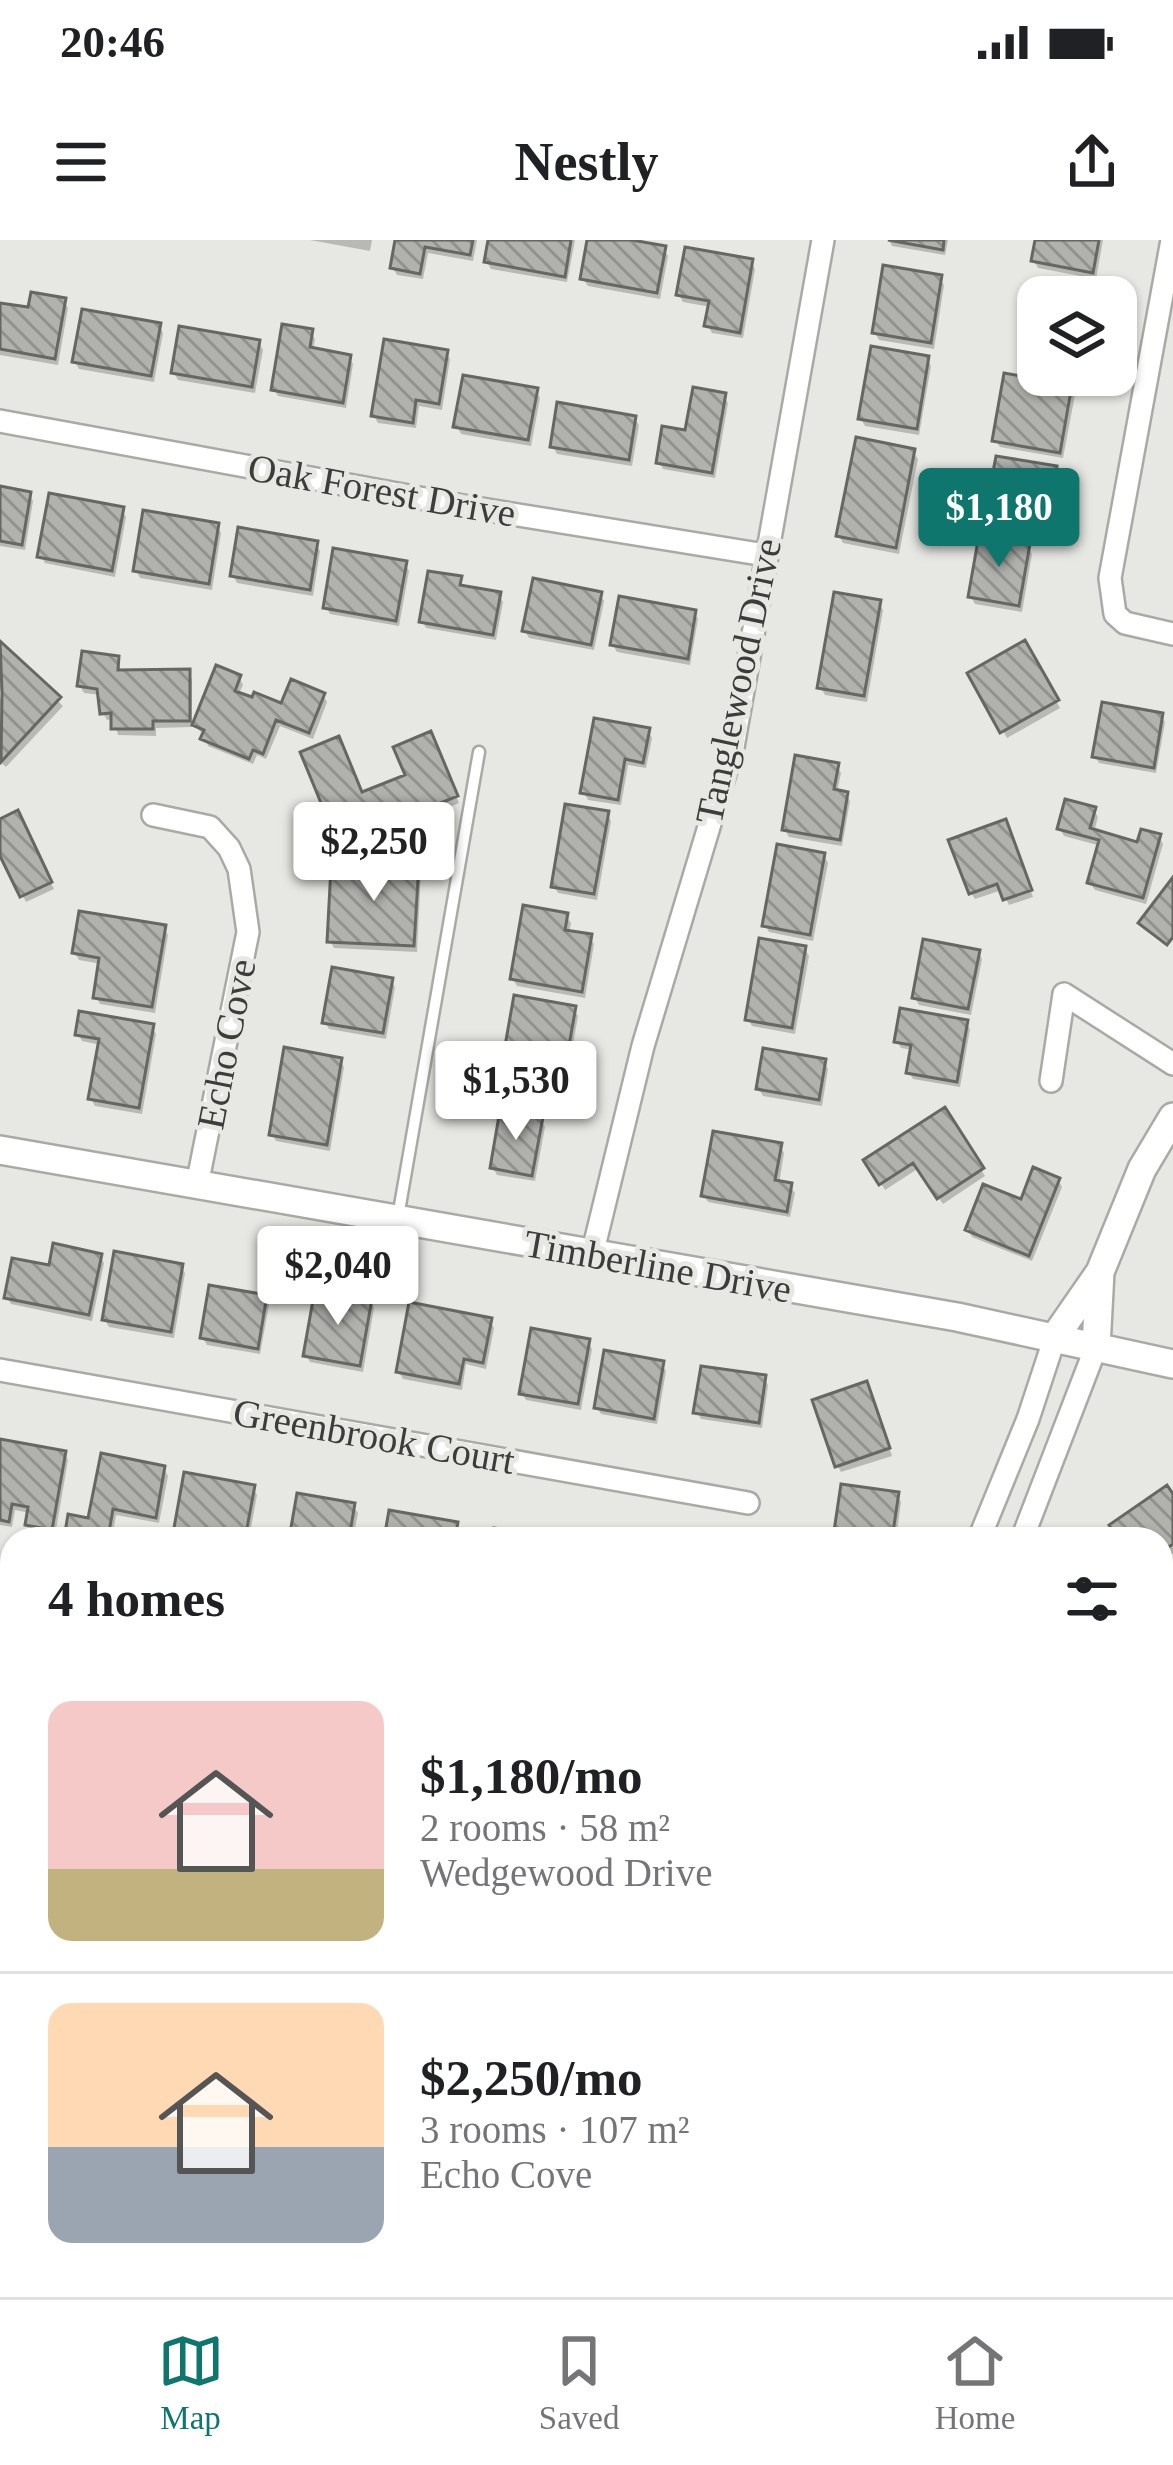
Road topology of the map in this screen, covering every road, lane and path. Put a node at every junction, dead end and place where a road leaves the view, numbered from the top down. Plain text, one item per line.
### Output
1 (823, 240) edge
2 (1172, 240) edge
3 (0, 421) edge
4 (765, 555) junction
5 (1173, 634) edge
6 (479, 752) dead end
7 (153, 815) dead end
8 (1173, 1064) edge
9 (1051, 1081) dead end
10 (1173, 1117) edge
11 (0, 1150) edge
12 (197, 1185) junction
13 (397, 1220) junction
14 (592, 1255) junction
15 (1100, 1272) junction
16 (1055, 1337) junction
17 (1096, 1347) junction
18 (1173, 1364) edge
19 (0, 1370) edge
20 (748, 1503) dead end
21 (984, 1527) edge
22 (1027, 1527) edge

1 - 4 street, Tanglewood Drive
2 - 5 street
3 - 4 street, Oak Forest Drive
4 - 14 street, Tanglewood Drive
6 - 13 lane
7 - 12 street, Echo Cove
8 - 9 street
10 - 15 street
11 - 12 street, Timberline Drive
12 - 13 street, Timberline Drive
13 - 14 street, Timberline Drive
14 - 16 street, Timberline Drive
15 - 16 street
15 - 17 street
16 - 17 street, Timberline Drive
16 - 21 street
17 - 18 street, Timberline Drive
17 - 22 street
19 - 20 street, Greenbrook Court

